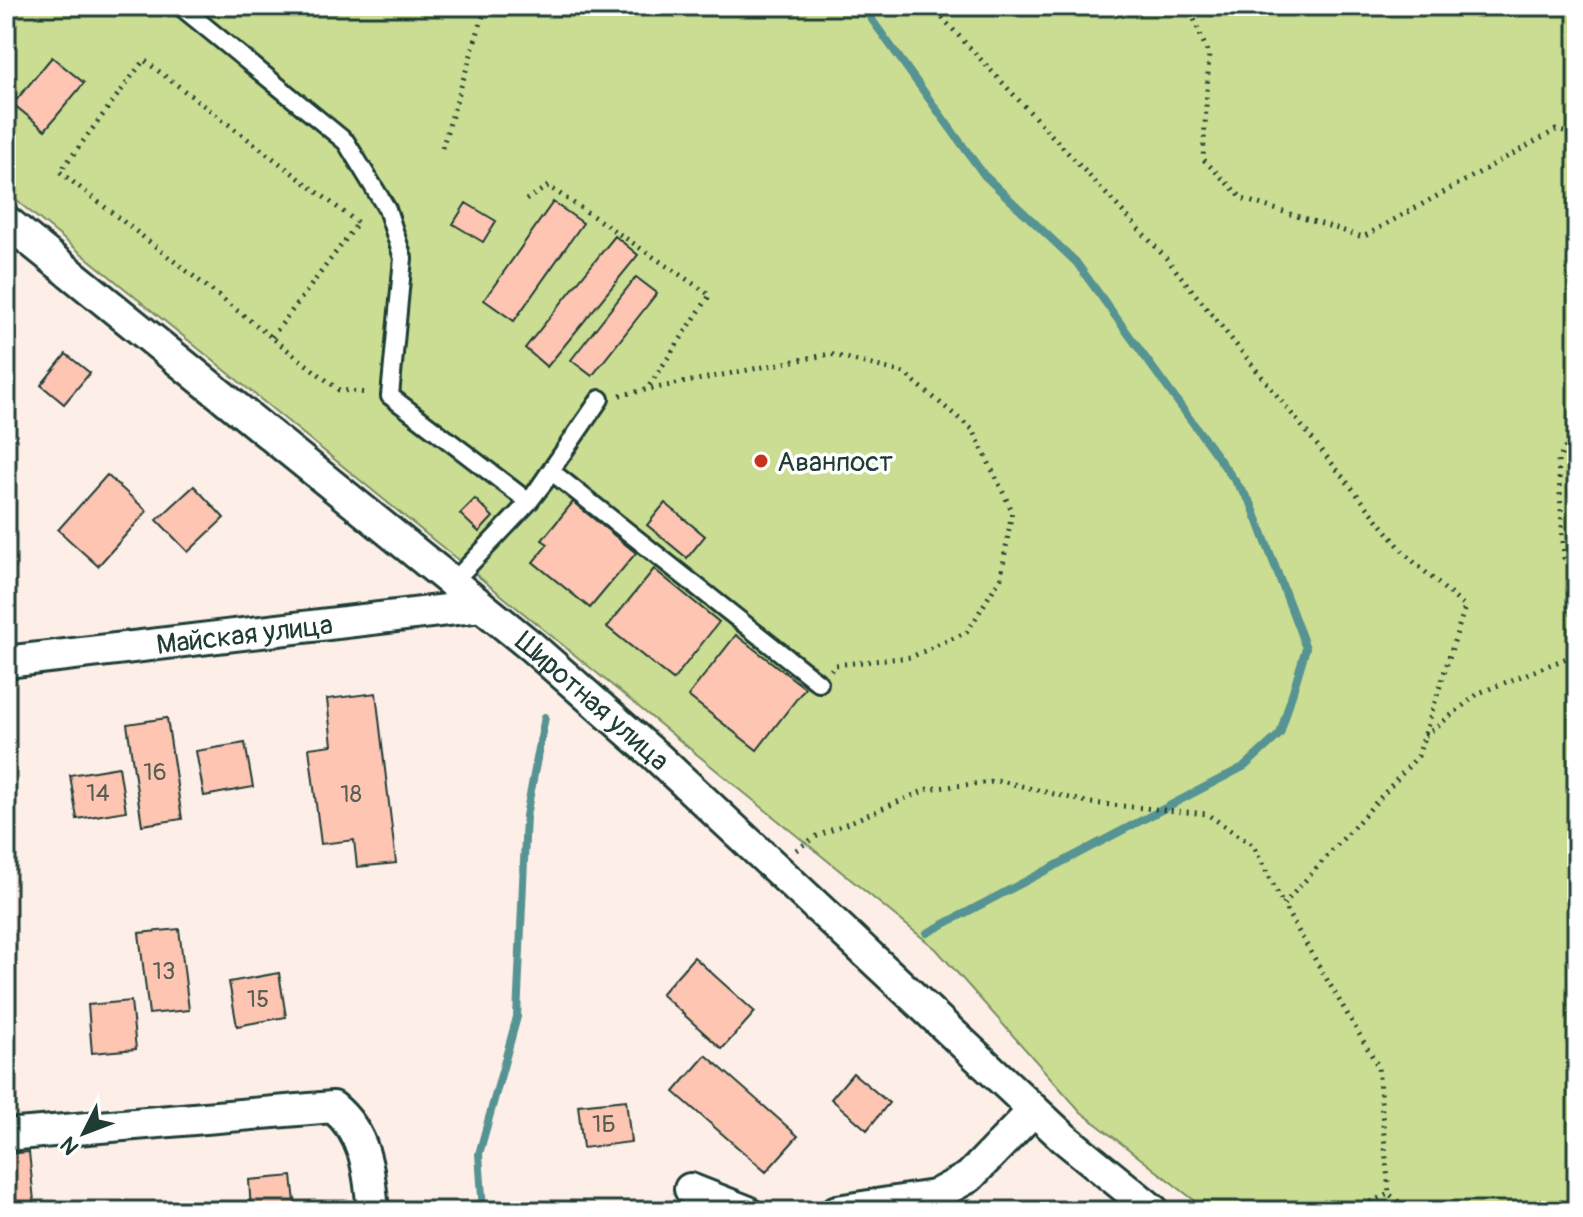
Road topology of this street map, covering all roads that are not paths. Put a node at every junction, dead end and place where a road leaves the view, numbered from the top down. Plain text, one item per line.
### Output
1 (180, 6) edge
2 (6, 221) edge
3 (600, 399) road end
4 (529, 502) junction
5 (452, 583) junction
6 (481, 606) junction
7 (6, 662) edge
8 (819, 683) road end
9 (1034, 1110) junction
10 (6, 1135) edge
11 (690, 1189) dead end
12 (373, 1211) edge
13 (746, 1211) edge
14 (837, 1211) edge
15 (1154, 1211) edge

1 - 4 lane
2 - 5 street, Широтная улица
3 - 4 lane
4 - 5 lane
4 - 8 lane
5 - 6 street, Широтная улица
6 - 7 street, Майская улица
6 - 9 street, Широтная улица
9 - 14 street
9 - 15 street, Широтная улица
10 - 12 street
11 - 13 street

